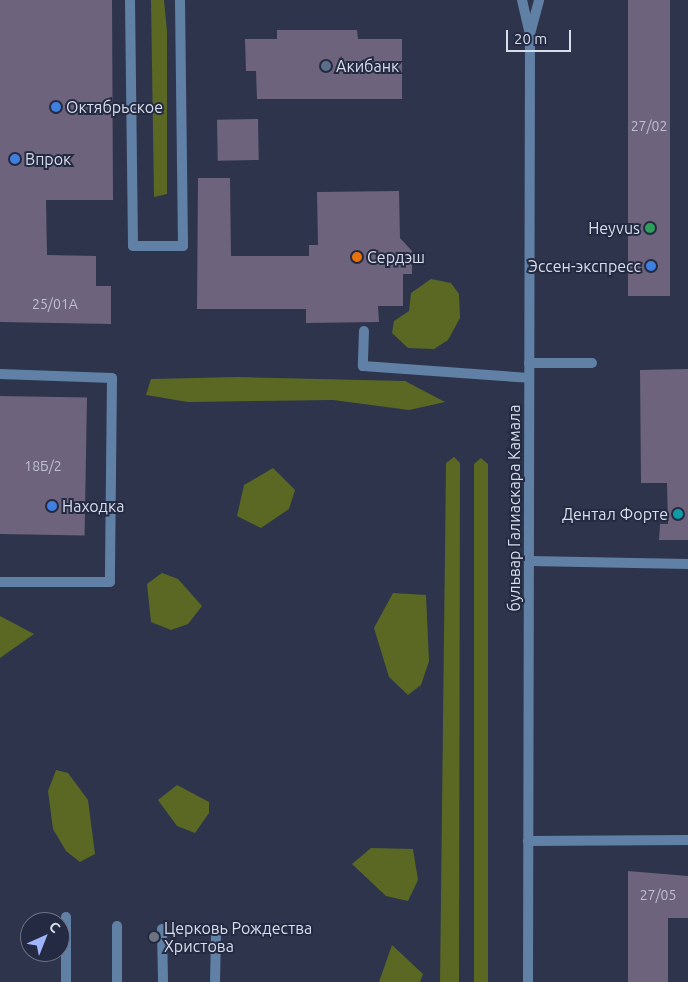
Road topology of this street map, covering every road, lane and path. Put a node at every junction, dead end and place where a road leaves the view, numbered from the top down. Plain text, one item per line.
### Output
1 (130, 0) edge
2 (180, 0) edge
3 (522, 0) edge
4 (539, 0) edge
5 (530, 35) junction
6 (364, 331) dead end
7 (529, 363) junction
8 (592, 363) dead end
9 (0, 374) edge
10 (529, 378) junction
11 (529, 561) junction
12 (688, 564) edge
13 (0, 582) edge
14 (688, 840) edge
15 (528, 841) junction
16 (117, 926) dead end
17 (162, 929) dead end
18 (216, 934) dead end
19 (66, 962) edge
20 (66, 982) edge
21 (117, 982) edge
22 (163, 982) edge
23 (214, 982) edge
24 (528, 982) edge

1 - 2 street
3 - 5 street
4 - 5 street
5 - 7 street, бульвар Галиаскара Камала
6 - 10 street
7 - 8 street
7 - 10 street, бульвар Галиаскара Камала
9 - 13 street
10 - 11 street, бульвар Галиаскара Камала
11 - 12 street
11 - 15 street, бульвар Галиаскара Камала
14 - 15 street
15 - 24 street, бульвар Галиаскара Камала
16 - 21 street
17 - 22 street
18 - 23 street
19 - 20 street

